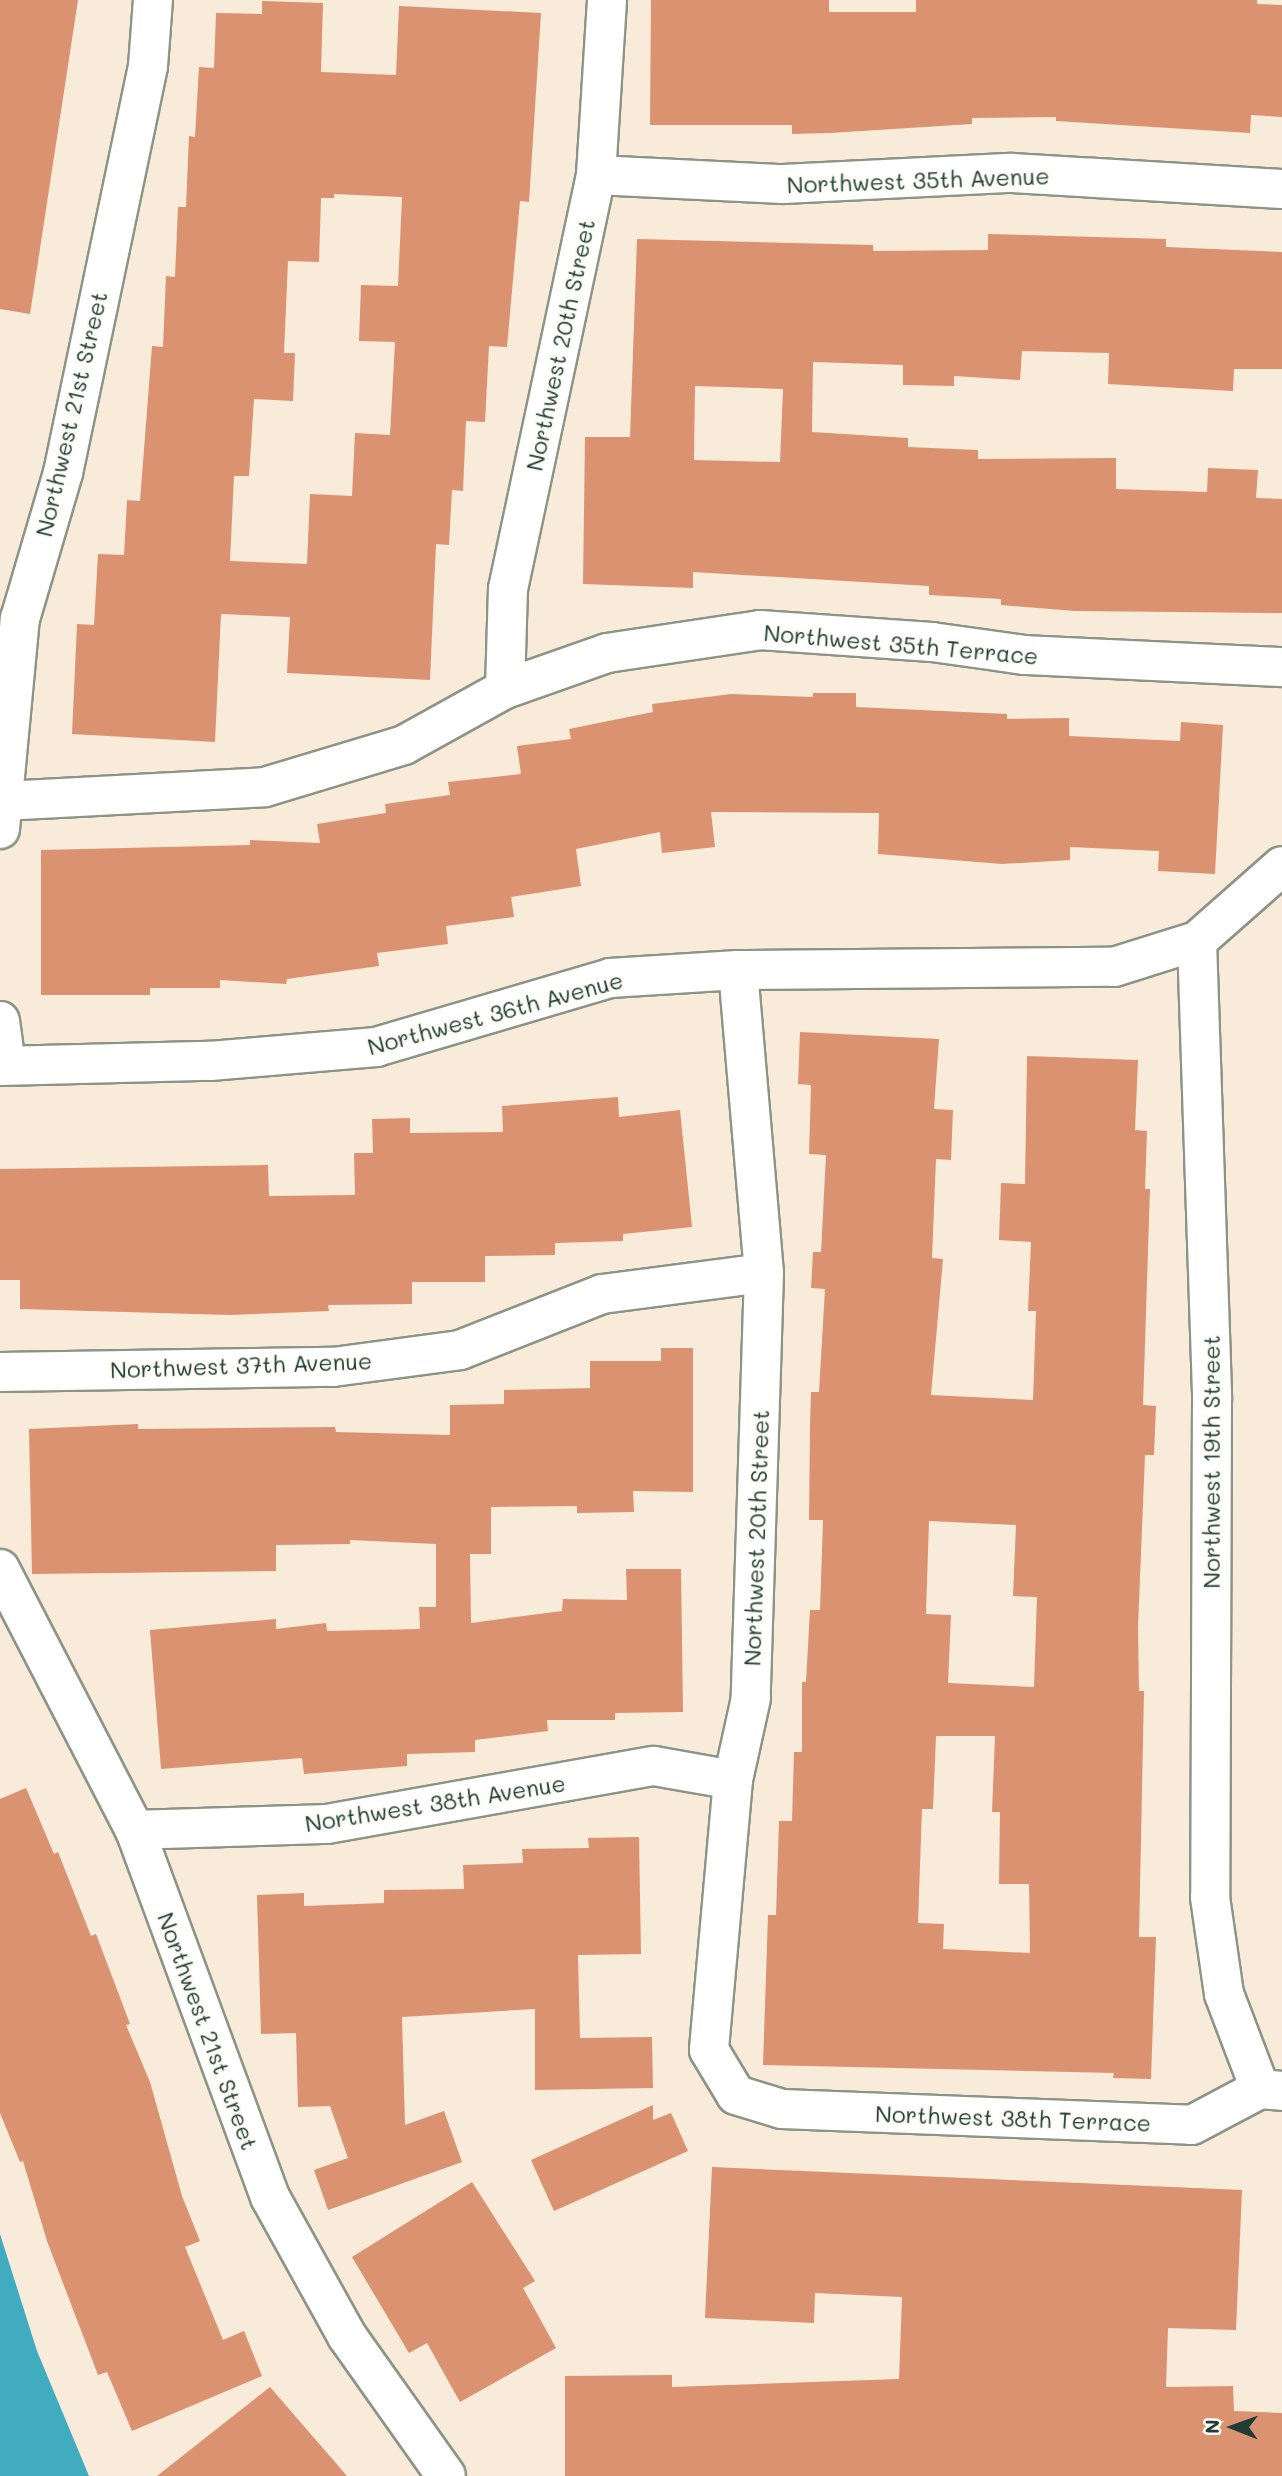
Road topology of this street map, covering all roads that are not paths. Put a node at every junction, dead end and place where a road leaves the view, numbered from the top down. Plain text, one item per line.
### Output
1 (153, 0) edge
2 (607, 0) edge
3 (596, 175) junction
4 (1282, 189) edge
5 (1282, 667) edge
6 (505, 689) junction
7 (1, 815) edge
8 (1282, 866) edge
9 (1197, 941) junction
10 (738, 970) junction
11 (0, 1021) edge
12 (3, 1066) edge
13 (764, 1273) junction
14 (0, 1372) edge
15 (0, 1569) edge
16 (733, 1780) junction
17 (135, 1830) junction
18 (1271, 2090) edge
19 (736, 2095) joint
20 (446, 2476) edge

1 - 7 street, Northwest 21st Street
2 - 3 street, Northwest 20th Street
3 - 4 street, Northwest 35th Avenue
3 - 6 street, Northwest 20th Street
5 - 6 street, Northwest 35th Terrace
6 - 7 street, Northwest 35th Terrace
8 - 9 street
9 - 10 street, Northwest 36th Avenue
9 - 18 street, Northwest 19th Street
10 - 12 street, Northwest 36th Avenue
10 - 13 street, Northwest 20th Street
11 - 12 street
13 - 14 street, Northwest 37th Avenue
13 - 16 street, Northwest 20th Street
15 - 17 street, Northwest 21st Street
16 - 17 street, Northwest 38th Avenue
16 - 19 street, Northwest 20th Street
17 - 20 street, Northwest 21st Street
18 - 19 street, Northwest 38th Terrace

